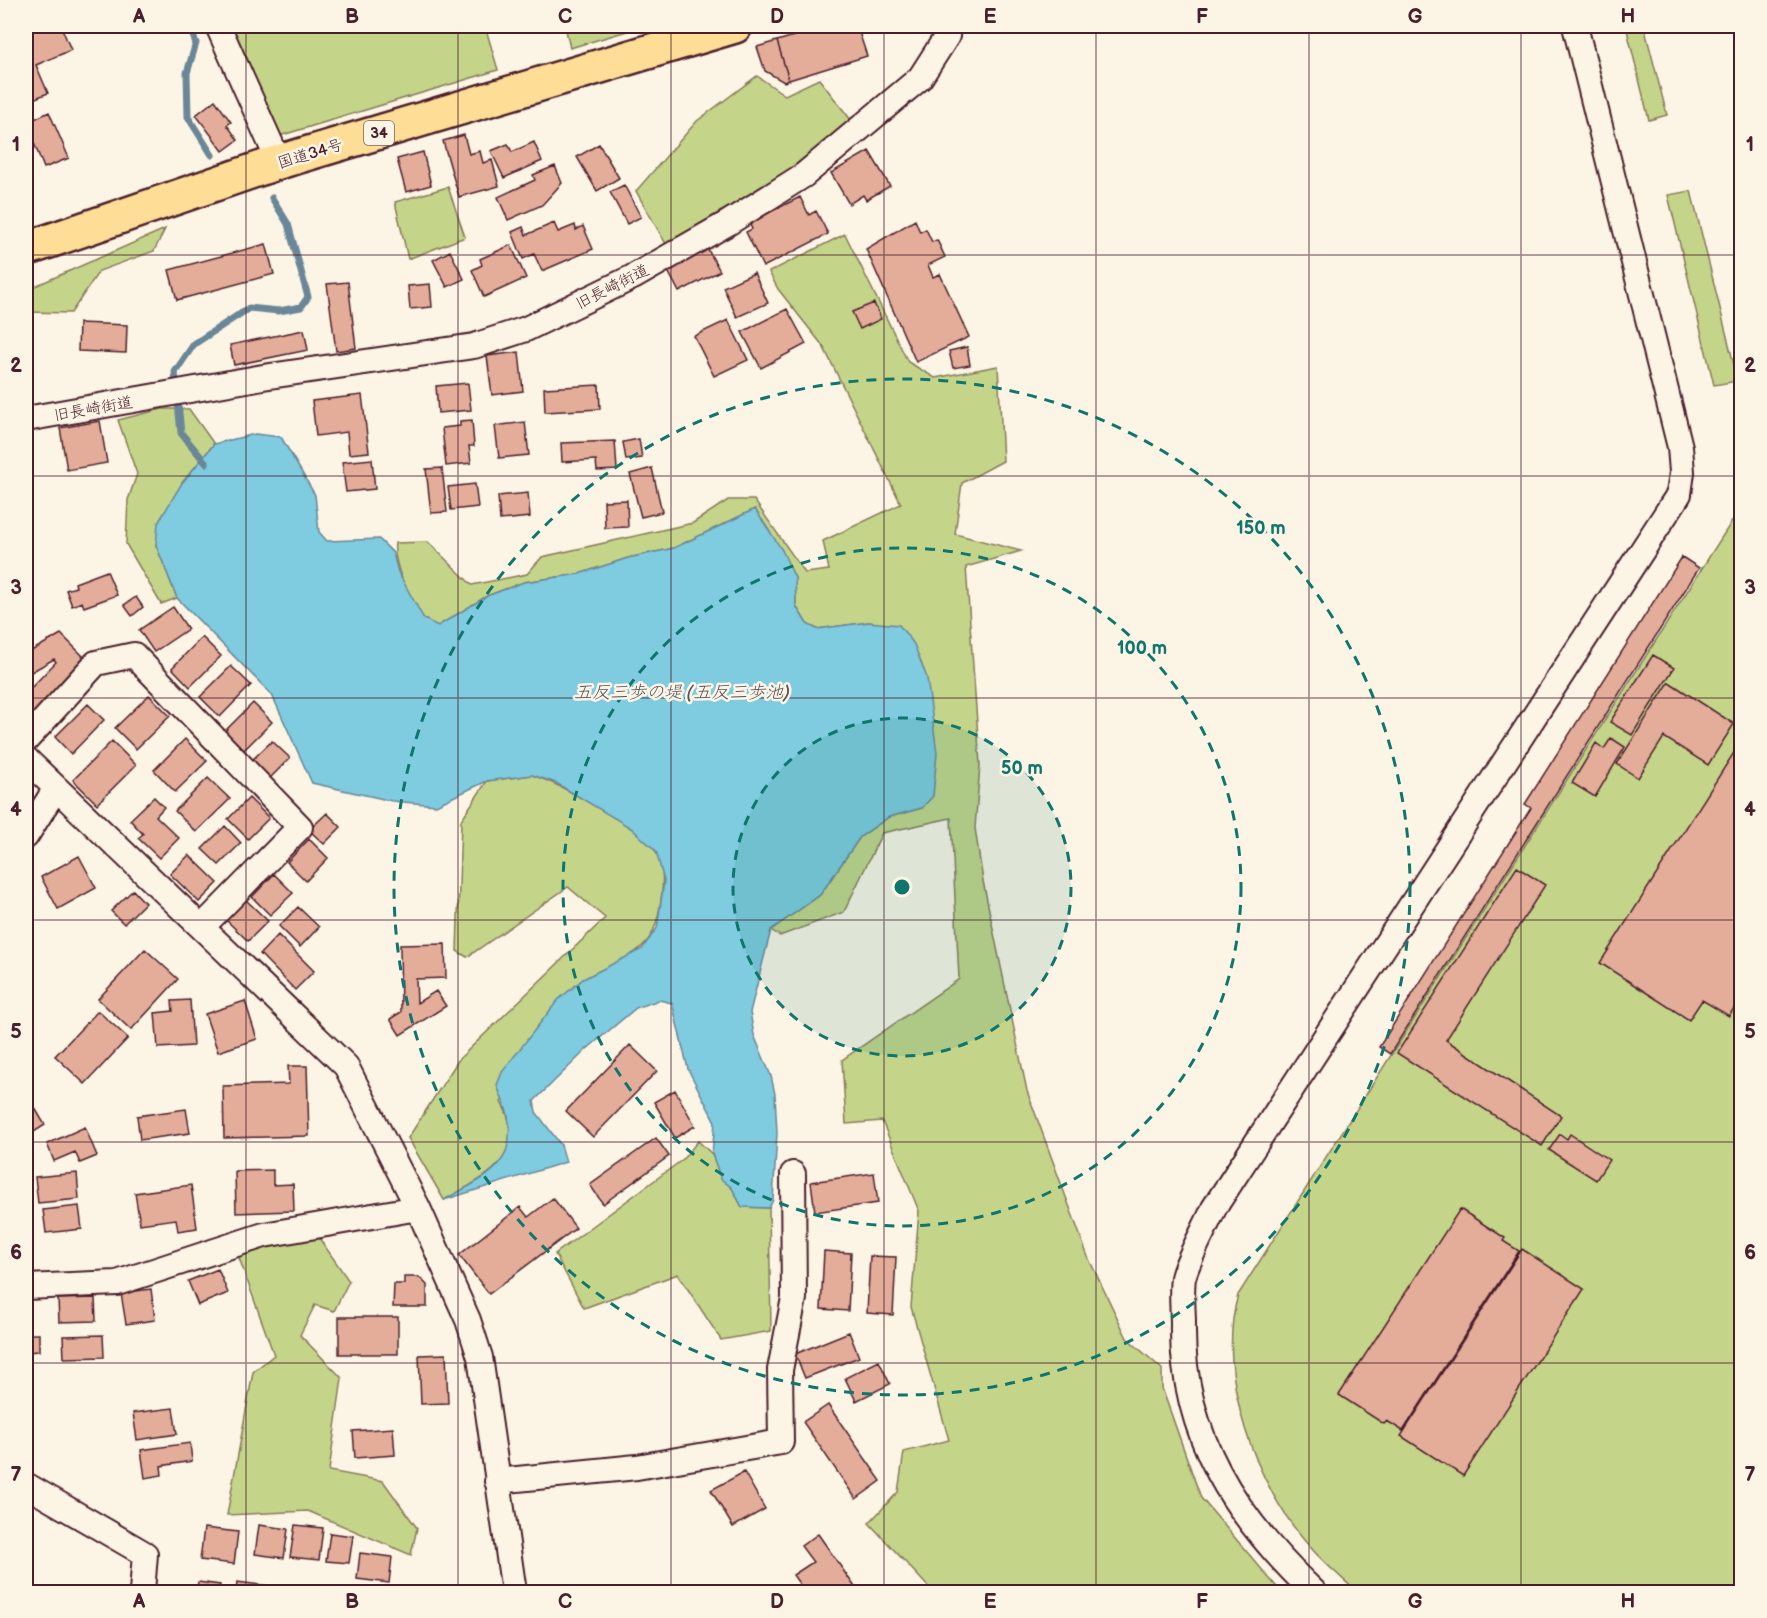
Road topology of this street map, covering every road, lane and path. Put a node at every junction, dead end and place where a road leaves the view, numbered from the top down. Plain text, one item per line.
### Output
1 (218, 26) edge
2 (735, 26) edge
3 (948, 26) edge
4 (1575, 26) edge
5 (279, 162) junction
6 (26, 249) edge
7 (26, 420) edge
8 (26, 740) edge
9 (26, 759) edge
10 (56, 788) junction
11 (26, 836) edge
12 (201, 927) junction
13 (794, 1174) dead end
14 (418, 1208) junction
15 (26, 1287) edge
16 (497, 1481) junction
17 (26, 1485) edge
18 (142, 1593) edge
19 (514, 1593) edge
20 (1314, 1593) edge

1 - 5 street
2 - 5 highway, 国道34号 / 34
3 - 7 street, 旧長崎街道
4 - 20 street
5 - 6 highway, 国道34号 / 34
8 - 12 street
9 - 10 street
10 - 11 street
10 - 12 street
12 - 14 street
13 - 16 street
14 - 15 street
14 - 16 street
16 - 19 street
17 - 18 street

